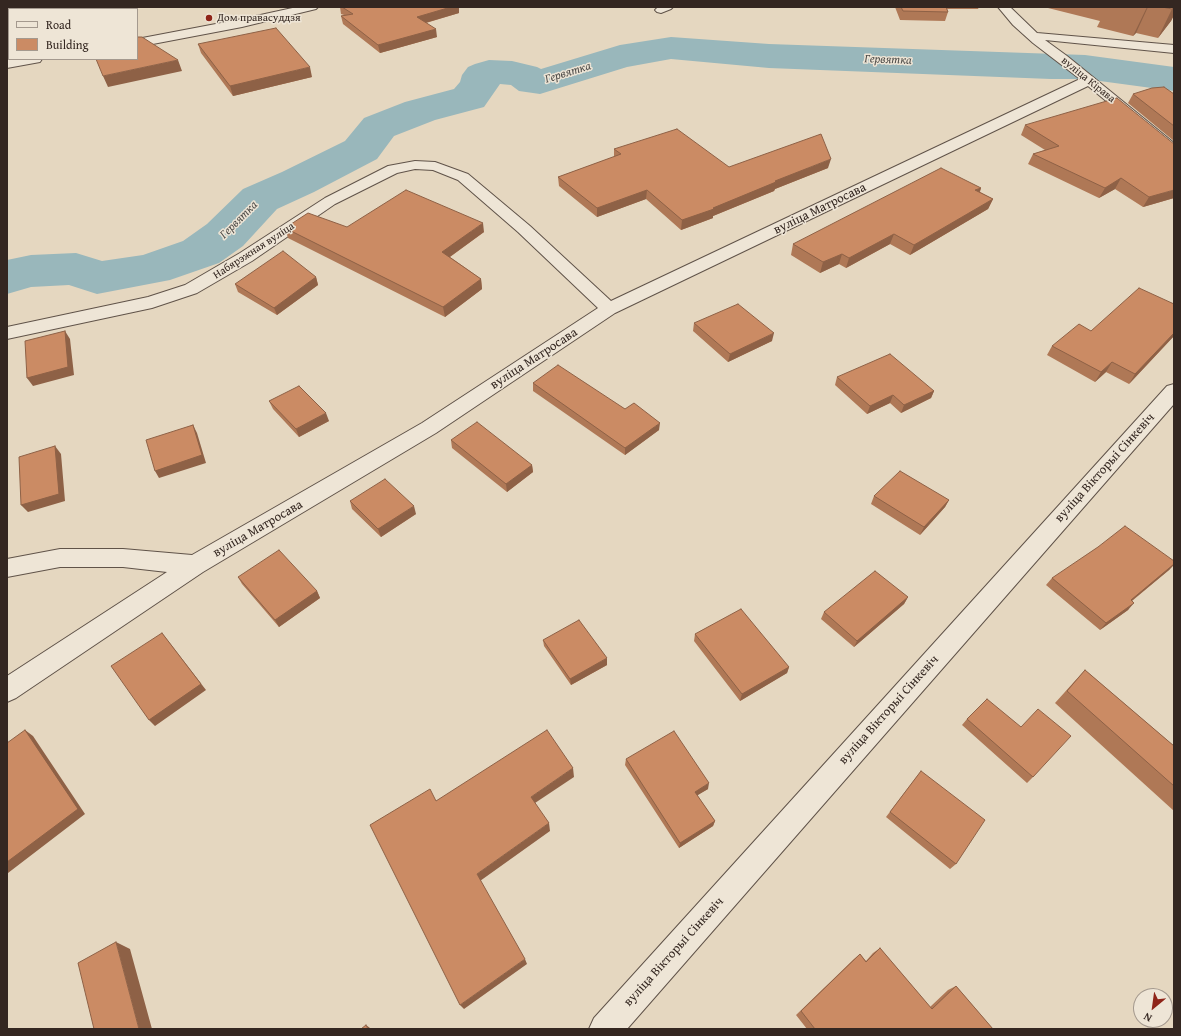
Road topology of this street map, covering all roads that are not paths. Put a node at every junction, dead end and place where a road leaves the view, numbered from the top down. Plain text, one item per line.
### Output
1 (312, 7) edge
2 (1004, 7) edge
3 (1037, 40) junction
4 (138, 41) edge
5 (1174, 48) edge
6 (30, 60) edge
7 (7, 64) edge
8 (1086, 78) junction
9 (1174, 150) edge
10 (609, 309) junction
11 (7, 333) edge
12 (1174, 391) edge
13 (195, 565) junction
14 (7, 568) edge
15 (7, 690) edge
16 (605, 1029) edge

1 - 4 street
2 - 3 street, вуліца Кірава
3 - 5 street
3 - 8 street, вуліца Кірава
6 - 7 street
8 - 9 street, вуліца Кірава
8 - 10 street, вуліца Матросава
10 - 11 street, Набярэжная вуліца
10 - 13 street, вуліца Матросава
12 - 16 street, вуліца Вікторыі Сінкевіч
13 - 14 street
13 - 15 street, вуліца Матросава

